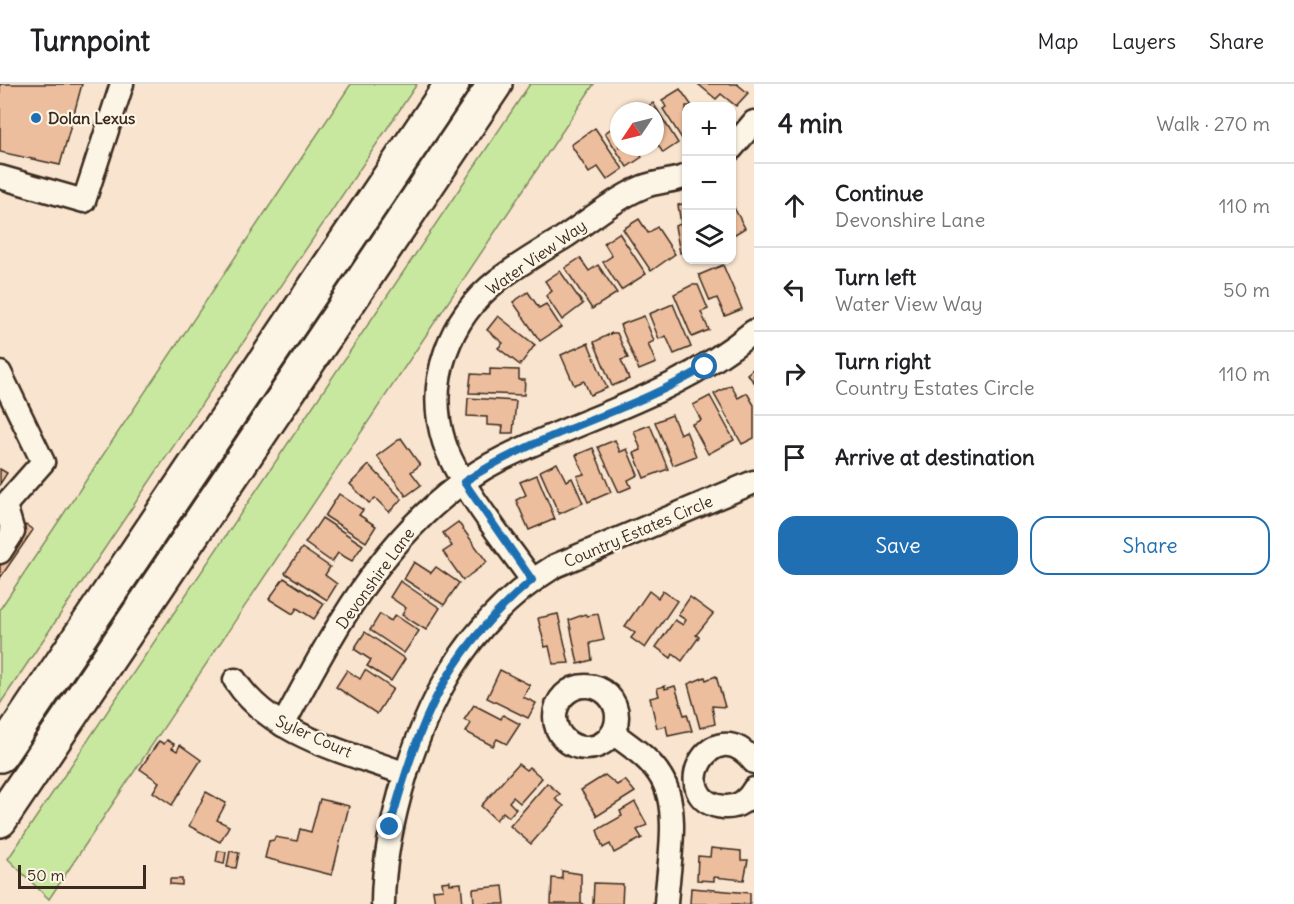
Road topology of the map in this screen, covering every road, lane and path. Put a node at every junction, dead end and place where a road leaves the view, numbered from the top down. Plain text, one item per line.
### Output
1 (122, 84) edge
2 (452, 84) edge
3 (495, 84) edge
4 (754, 122) edge
5 (736, 142) edge
6 (0, 177) edge
7 (682, 178) edge
8 (754, 331) edge
9 (0, 373) edge
10 (464, 482) junction
11 (754, 482) edge
12 (3, 506) edge
13 (0, 552) edge
14 (532, 580) junction
15 (235, 680) dead end
16 (283, 724) junction
17 (614, 733) dead end
18 (0, 755) edge
19 (754, 762) edge
20 (406, 774) junction
21 (697, 784) junction
22 (754, 789) edge
23 (669, 793) junction
24 (0, 820) edge
25 (383, 904) edge
26 (666, 904) edge

1 - 6 street
2 - 18 highway
3 - 24 highway
4 - 5 street
7 - 10 street, Water View Way
8 - 10 street, Devonshire Lane
9 - 12 street
10 - 14 street, Water View Way
10 - 16 street, Devonshire Lane
11 - 14 street, Country Estates Circle
12 - 13 street
14 - 20 street, Country Estates Circle
15 - 16 street, Syler Court
16 - 20 street, Syler Court
17 - 23 street
19 - 21 street
20 - 25 street, Country Estates Circle
21 - 22 street
21 - 23 street
23 - 26 street

